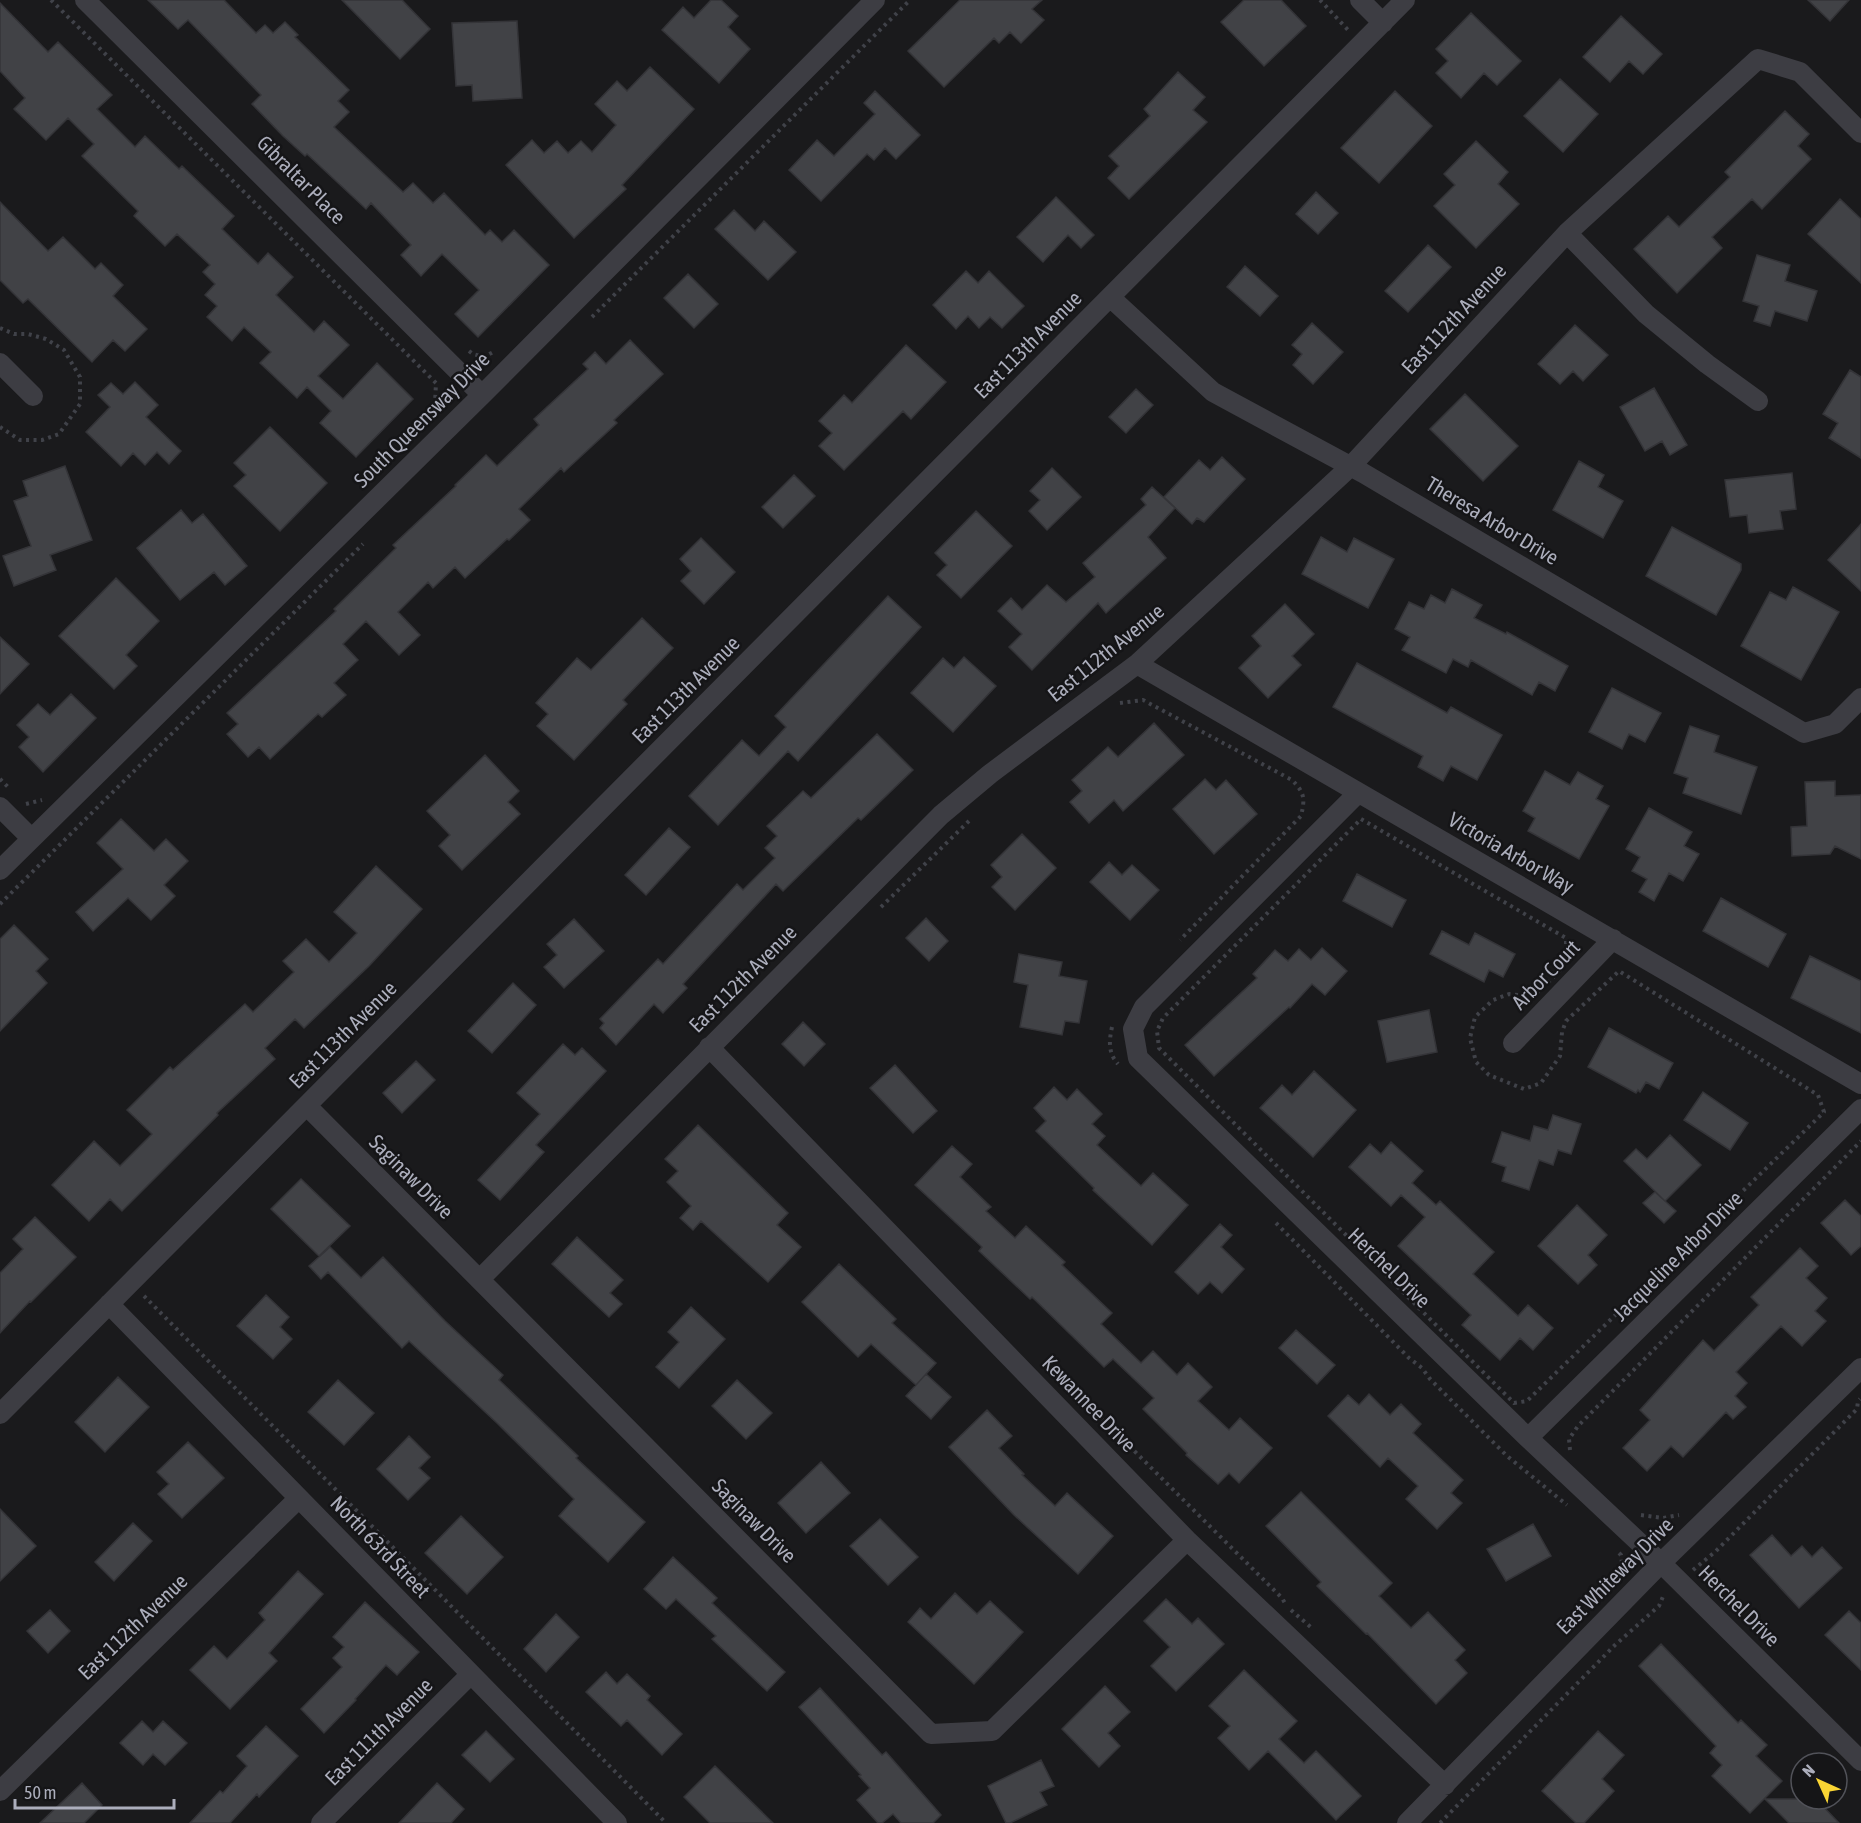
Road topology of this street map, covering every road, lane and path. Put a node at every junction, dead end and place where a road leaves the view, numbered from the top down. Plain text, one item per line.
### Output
1 (51, 0) edge
2 (85, 0) edge
3 (875, 0) edge
4 (1360, 0) edge
5 (1405, 0) edge
6 (1383, 23) junction
7 (1861, 133) edge
8 (1567, 233) junction
9 (1110, 297) junction
10 (464, 347) dead end
11 (496, 351) dead end
12 (0, 363) edge
13 (482, 395) junction
14 (33, 396) dead end
15 (1758, 402) dead end
16 (424, 423) dead end
17 (1351, 466) junction
18 (1137, 664) junction
19 (1861, 698) edge
20 (1113, 708) dead end
21 (1358, 793) junction
22 (0, 807) edge
23 (972, 817) dead end
24 (31, 838) junction
25 (0, 870) edge
26 (879, 909) dead end
27 (1613, 939) junction
28 (1175, 944) dead end
29 (1619, 971) joint
30 (1114, 1018) dead end
31 (1513, 1043) dead end
32 (709, 1047) junction
33 (1122, 1068) dead end
34 (1861, 1084) edge
35 (307, 1106) junction
36 (1861, 1109) edge
37 (1861, 1141) edge
38 (1274, 1221) dead end
39 (480, 1280) junction
40 (130, 1284) junction
41 (109, 1304) junction
42 (1861, 1368) edge
43 (1072, 1389) dead end
44 (1861, 1398) edge
45 (0, 1414) edge
46 (1528, 1438) junction
47 (1570, 1452) dead end
48 (299, 1498) junction
49 (1570, 1507) dead end
50 (1633, 1508) dead end
51 (1679, 1515) dead end
52 (1187, 1540) junction
53 (1614, 1546) dead end
54 (1661, 1563) junction
55 (1623, 1572) dead end
56 (1679, 1581) junction
57 (1313, 1629) dead end
58 (471, 1674) junction
59 (1861, 1761) edge
60 (1444, 1785) junction
61 (0, 1791) edge
62 (321, 1823) edge
63 (617, 1823) edge
64 (666, 1823) edge
65 (1407, 1823) edge
66 (1440, 1823) edge

1 - 16 path
2 - 13 street, Gibraltar Place
3 - 13 street, South Queensway Drive
4 - 6 street
5 - 6 street, East 113th Avenue
6 - 9 street, East 113th Avenue
7 - 8 street, East 112th Avenue
8 - 15 street
8 - 17 street, East 112th Avenue
9 - 17 street, Theresa Arbor Drive
9 - 35 street, East 113th Avenue
10 - 11 path
12 - 14 street
13 - 24 street, South Queensway Drive
17 - 18 street, East 112th Avenue
17 - 19 street, Theresa Arbor Drive
18 - 21 street, Victoria Arbor Way
18 - 32 street, East 112th Avenue
20 - 28 path
21 - 27 street, Victoria Arbor Way
21 - 46 street, Herchel Drive
22 - 24 street
23 - 26 path
24 - 25 street, South Queensway Drive
27 - 31 street, Arbor Court
27 - 34 street, Victoria Arbor Way
29 - 29 path
30 - 33 path
32 - 39 street, East 112th Avenue
32 - 52 street, Kewannee Drive
35 - 39 street, Saginaw Drive
35 - 40 street, East 113th Avenue
36 - 46 street, Jacqueline Arbor Drive
37 - 47 path
38 - 49 path
39 - 52 street, Saginaw Drive
40 - 41 street, East 113th Avenue
40 - 64 path
41 - 45 street, East 113th Avenue
41 - 48 street, North 63rd Street
42 - 54 street, East Whiteway Drive
43 - 57 path
44 - 56 path
46 - 54 street, Herchel Drive
48 - 58 street, North 63rd Street
48 - 61 street, East 112th Avenue
50 - 51 path
52 - 60 street, Kewannee Drive
53 - 55 path
54 - 56 street, Herchel Drive
54 - 60 street, East Whiteway Drive
56 - 59 street, Herchel Drive
56 - 66 path
58 - 62 street, East 111th Avenue
58 - 63 street, North 63rd Street
60 - 65 street, East Whiteway Drive

